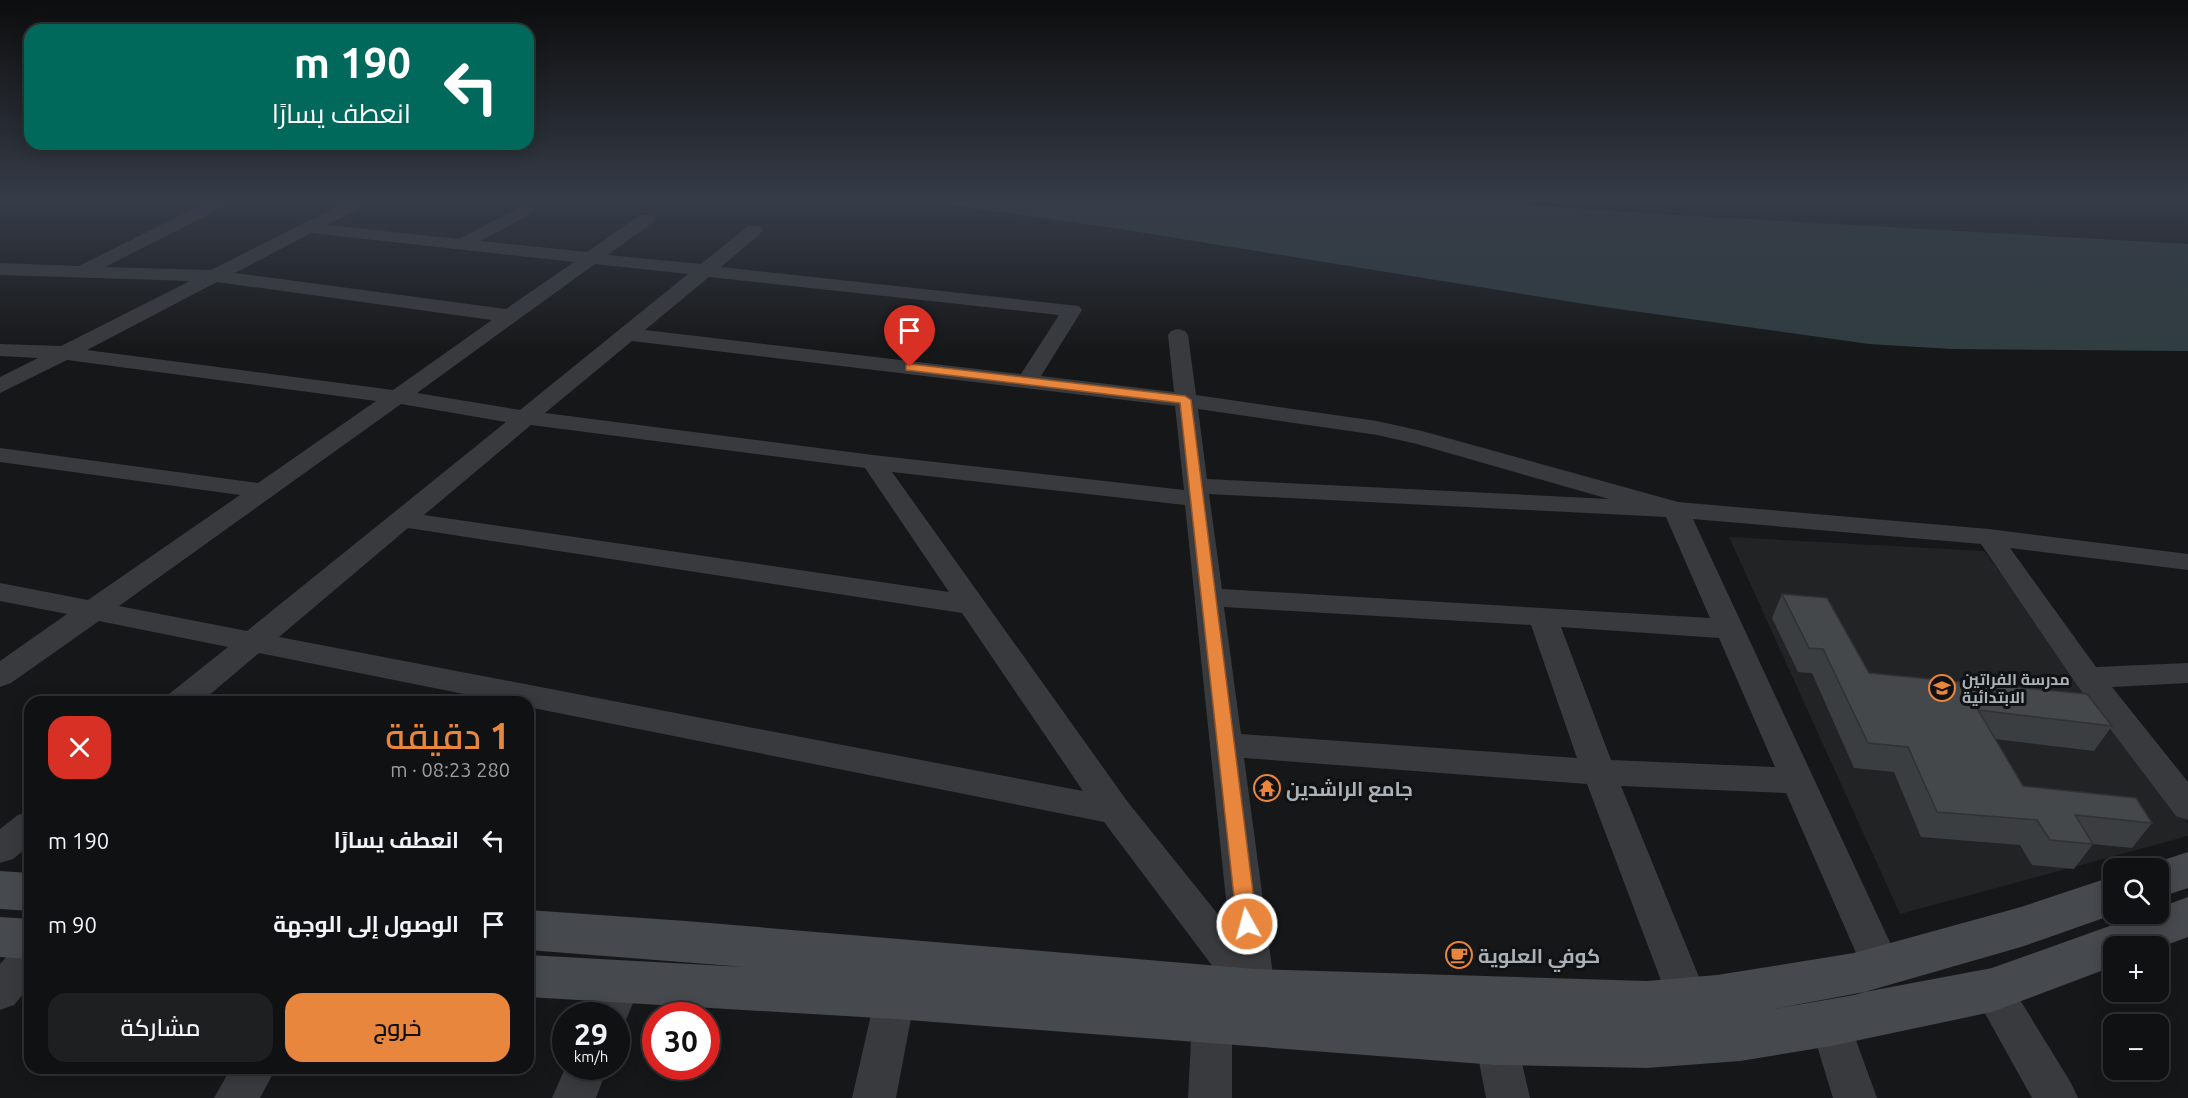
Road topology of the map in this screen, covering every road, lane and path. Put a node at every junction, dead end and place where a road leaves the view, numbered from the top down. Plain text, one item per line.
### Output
1 (123, 250) edge
2 (266, 250) edge
3 (511, 250) edge
4 (602, 250) edge
5 (730, 250) edge
6 (588, 260) junction
7 (0, 268) edge
8 (82, 271) junction
9 (706, 271) junction
10 (216, 276) junction
11 (510, 316) junction
12 (629, 334) junction
13 (1178, 335) dead end
14 (0, 350) edge
15 (65, 353) junction
16 (1027, 381) junction
17 (0, 386) edge
18 (397, 397) junction
19 (1185, 400) junction
20 (527, 418) junction
21 (0, 455) edge
22 (873, 462) junction
23 (264, 491) junction
24 (1196, 493) junction
25 (1676, 510) junction
26 (404, 520) junction
27 (1989, 537) junction
28 (2188, 562) edge
29 (0, 592) edge
30 (1208, 597) junction
31 (973, 606) junction
32 (96, 609) junction
33 (1542, 616) junction
34 (1730, 629) junction
35 (252, 643) junction
36 (2188, 673) edge
37 (0, 676) edge
38 (2088, 678) junction
39 (187, 696) edge
40 (526, 696) edge
41 (534, 698) edge
42 (1226, 745) junction
43 (1599, 772) junction
44 (1798, 781) junction
45 (2188, 807) edge
46 (1115, 810) junction
47 (24, 830) edge
48 (0, 849) edge
49 (2188, 870) edge
50 (2169, 876) edge
51 (0, 890) edge
52 (24, 892) edge
53 (2103, 899) edge
54 (2188, 917) edge
55 (534, 930) edge
56 (0, 938) edge
57 (24, 939) edge
58 (24, 965) edge
59 (1881, 966) junction
60 (534, 978) edge
61 (1992, 990) junction
62 (1255, 991) junction
63 (0, 992) edge
64 (895, 997) junction
65 (615, 999) edge
66 (1688, 999) junction
67 (1212, 1020) junction
68 (1831, 1023) junction
69 (1496, 1041) junction
70 (251, 1074) edge
71 (581, 1080) edge
72 (236, 1098) edge
73 (574, 1098) edge
74 (874, 1098) edge
75 (1210, 1098) edge
76 (1508, 1098) edge
77 (1855, 1098) edge
78 (2056, 1098) edge

1 - 8 street
2 - 10 street
3 - 6 street
4 - 6 street
5 - 9 street
6 - 9 street
6 - 11 street
7 - 8 street
8 - 10 street
9 - 12 street
9 - 16 street
10 - 11 street
10 - 15 street
11 - 18 street
12 - 16 street
12 - 20 street
13 - 19 street
14 - 15 street
15 - 17 street
15 - 18 street
16 - 19 street
18 - 20 street
18 - 23 street
19 - 24 street
19 - 25 street
20 - 22 street
20 - 26 street
21 - 23 street
22 - 24 street
22 - 31 street
23 - 32 street
24 - 25 street
24 - 30 street
25 - 27 street
25 - 34 street
26 - 31 street
26 - 35 street
27 - 28 street
27 - 38 street
29 - 32 street
30 - 33 street
30 - 42 street
31 - 46 street
32 - 35 street
32 - 37 street
33 - 34 street
33 - 43 street
34 - 44 street
35 - 39 street
35 - 40 street
36 - 38 street
38 - 45 street
41 - 46 street
42 - 43 street
42 - 62 street
43 - 44 street
43 - 66 street
44 - 59 street
46 - 62 street
47 - 48 street
49 - 50 street
51 - 52 street
53 - 59 street
54 - 61 street
55 - 62 street
56 - 57 street
58 - 63 street
59 - 66 street
60 - 65 street
61 - 68 street
61 - 78 street
62 - 66 street
64 - 65 street
64 - 67 street
64 - 74 street
67 - 69 street
67 - 75 street
68 - 69 street
68 - 77 street
69 - 76 street
70 - 72 street
71 - 73 street

